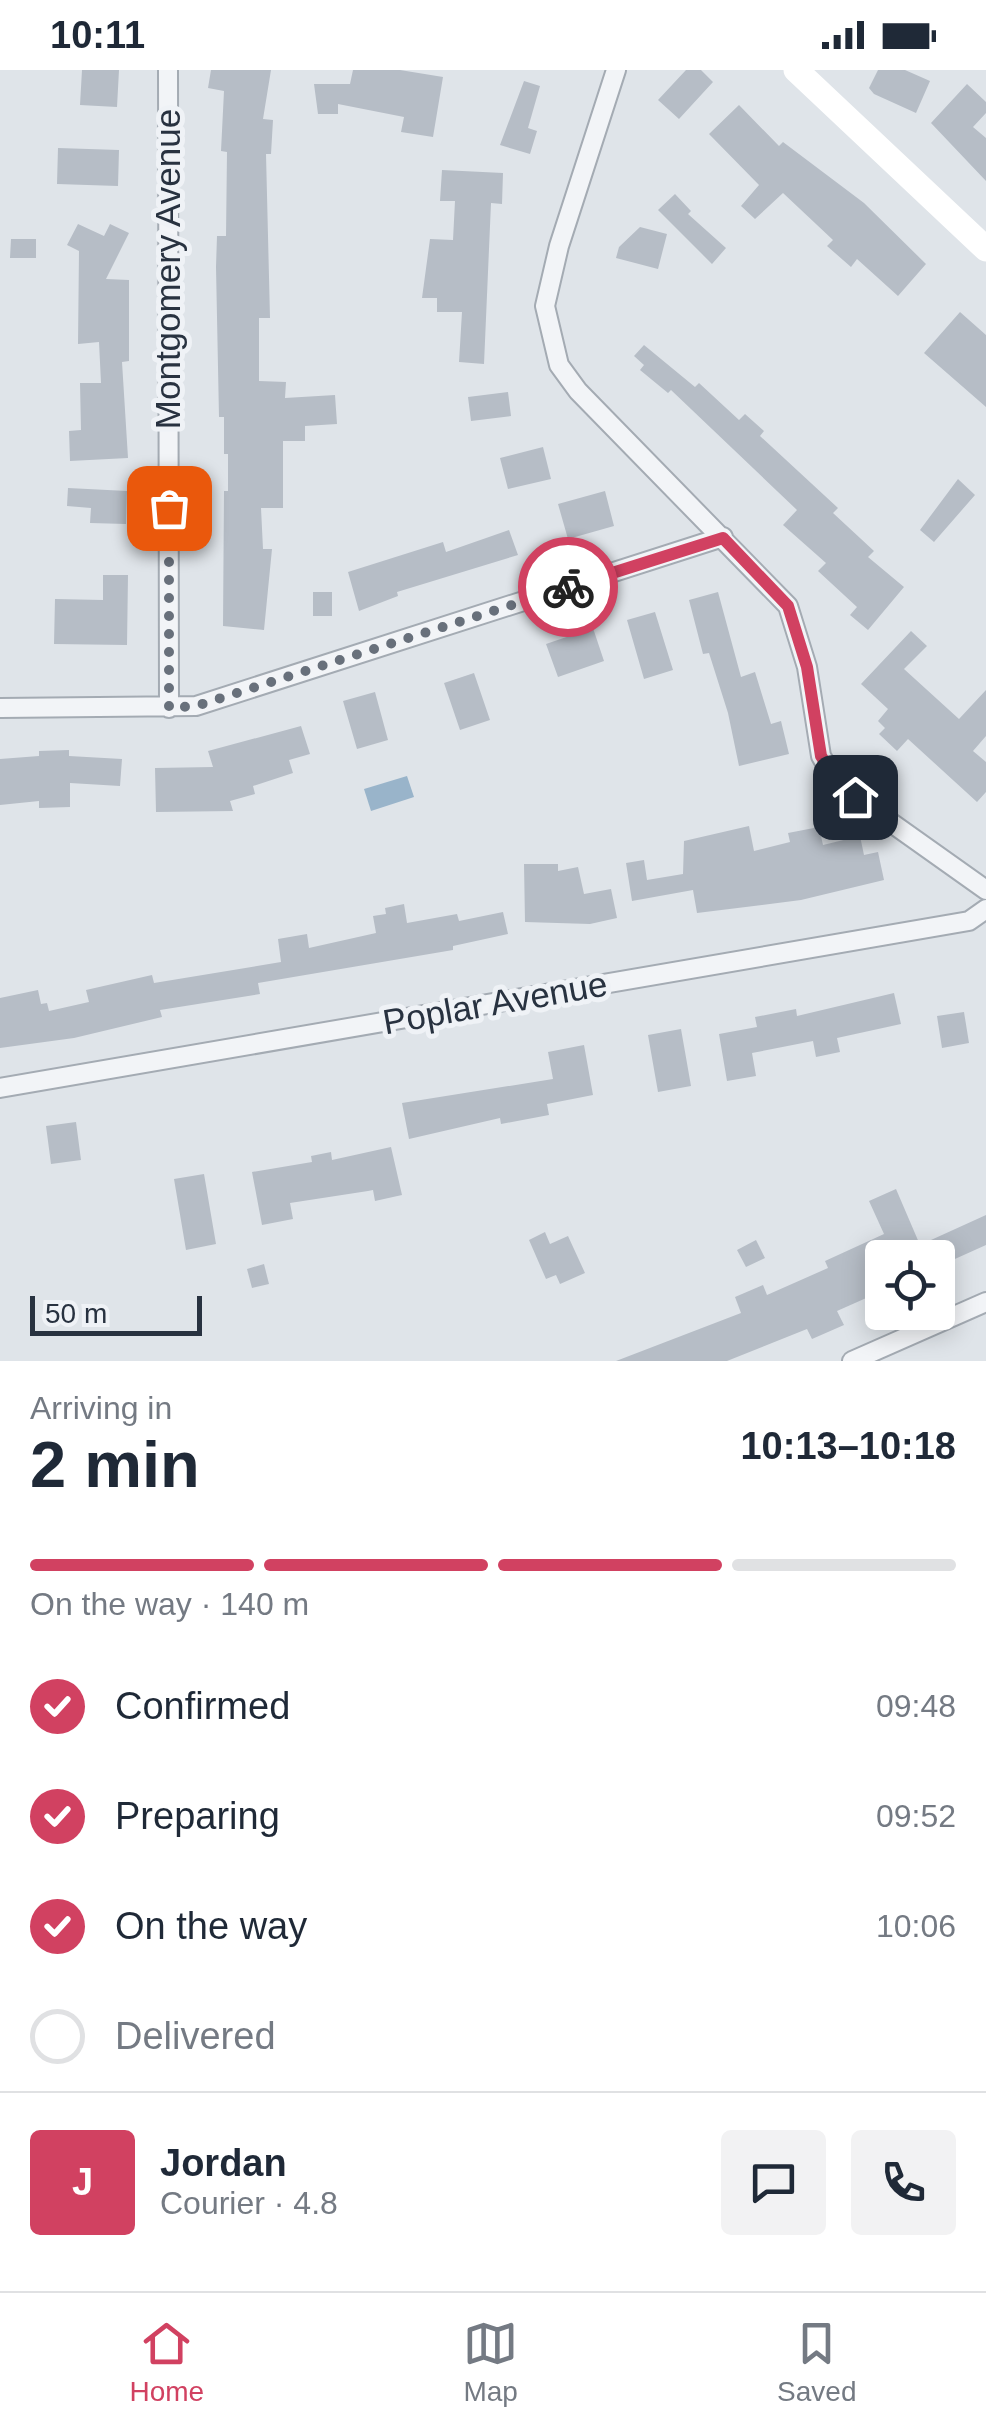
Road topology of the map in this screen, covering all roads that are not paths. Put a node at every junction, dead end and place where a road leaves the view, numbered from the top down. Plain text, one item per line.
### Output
1 (168, 70) edge
2 (616, 70) edge
3 (796, 70) edge
4 (986, 249) edge
5 (723, 538) junction
6 (0, 708) edge
7 (169, 708) junction
8 (986, 890) edge
9 (986, 909) edge
10 (0, 1088) edge
11 (986, 1302) edge
12 (852, 1361) edge

1 - 7 street, Montgomery Avenue
2 - 5 street
3 - 4 main road
5 - 7 street
5 - 8 street
6 - 7 street
9 - 10 street, Poplar Avenue
11 - 12 street

